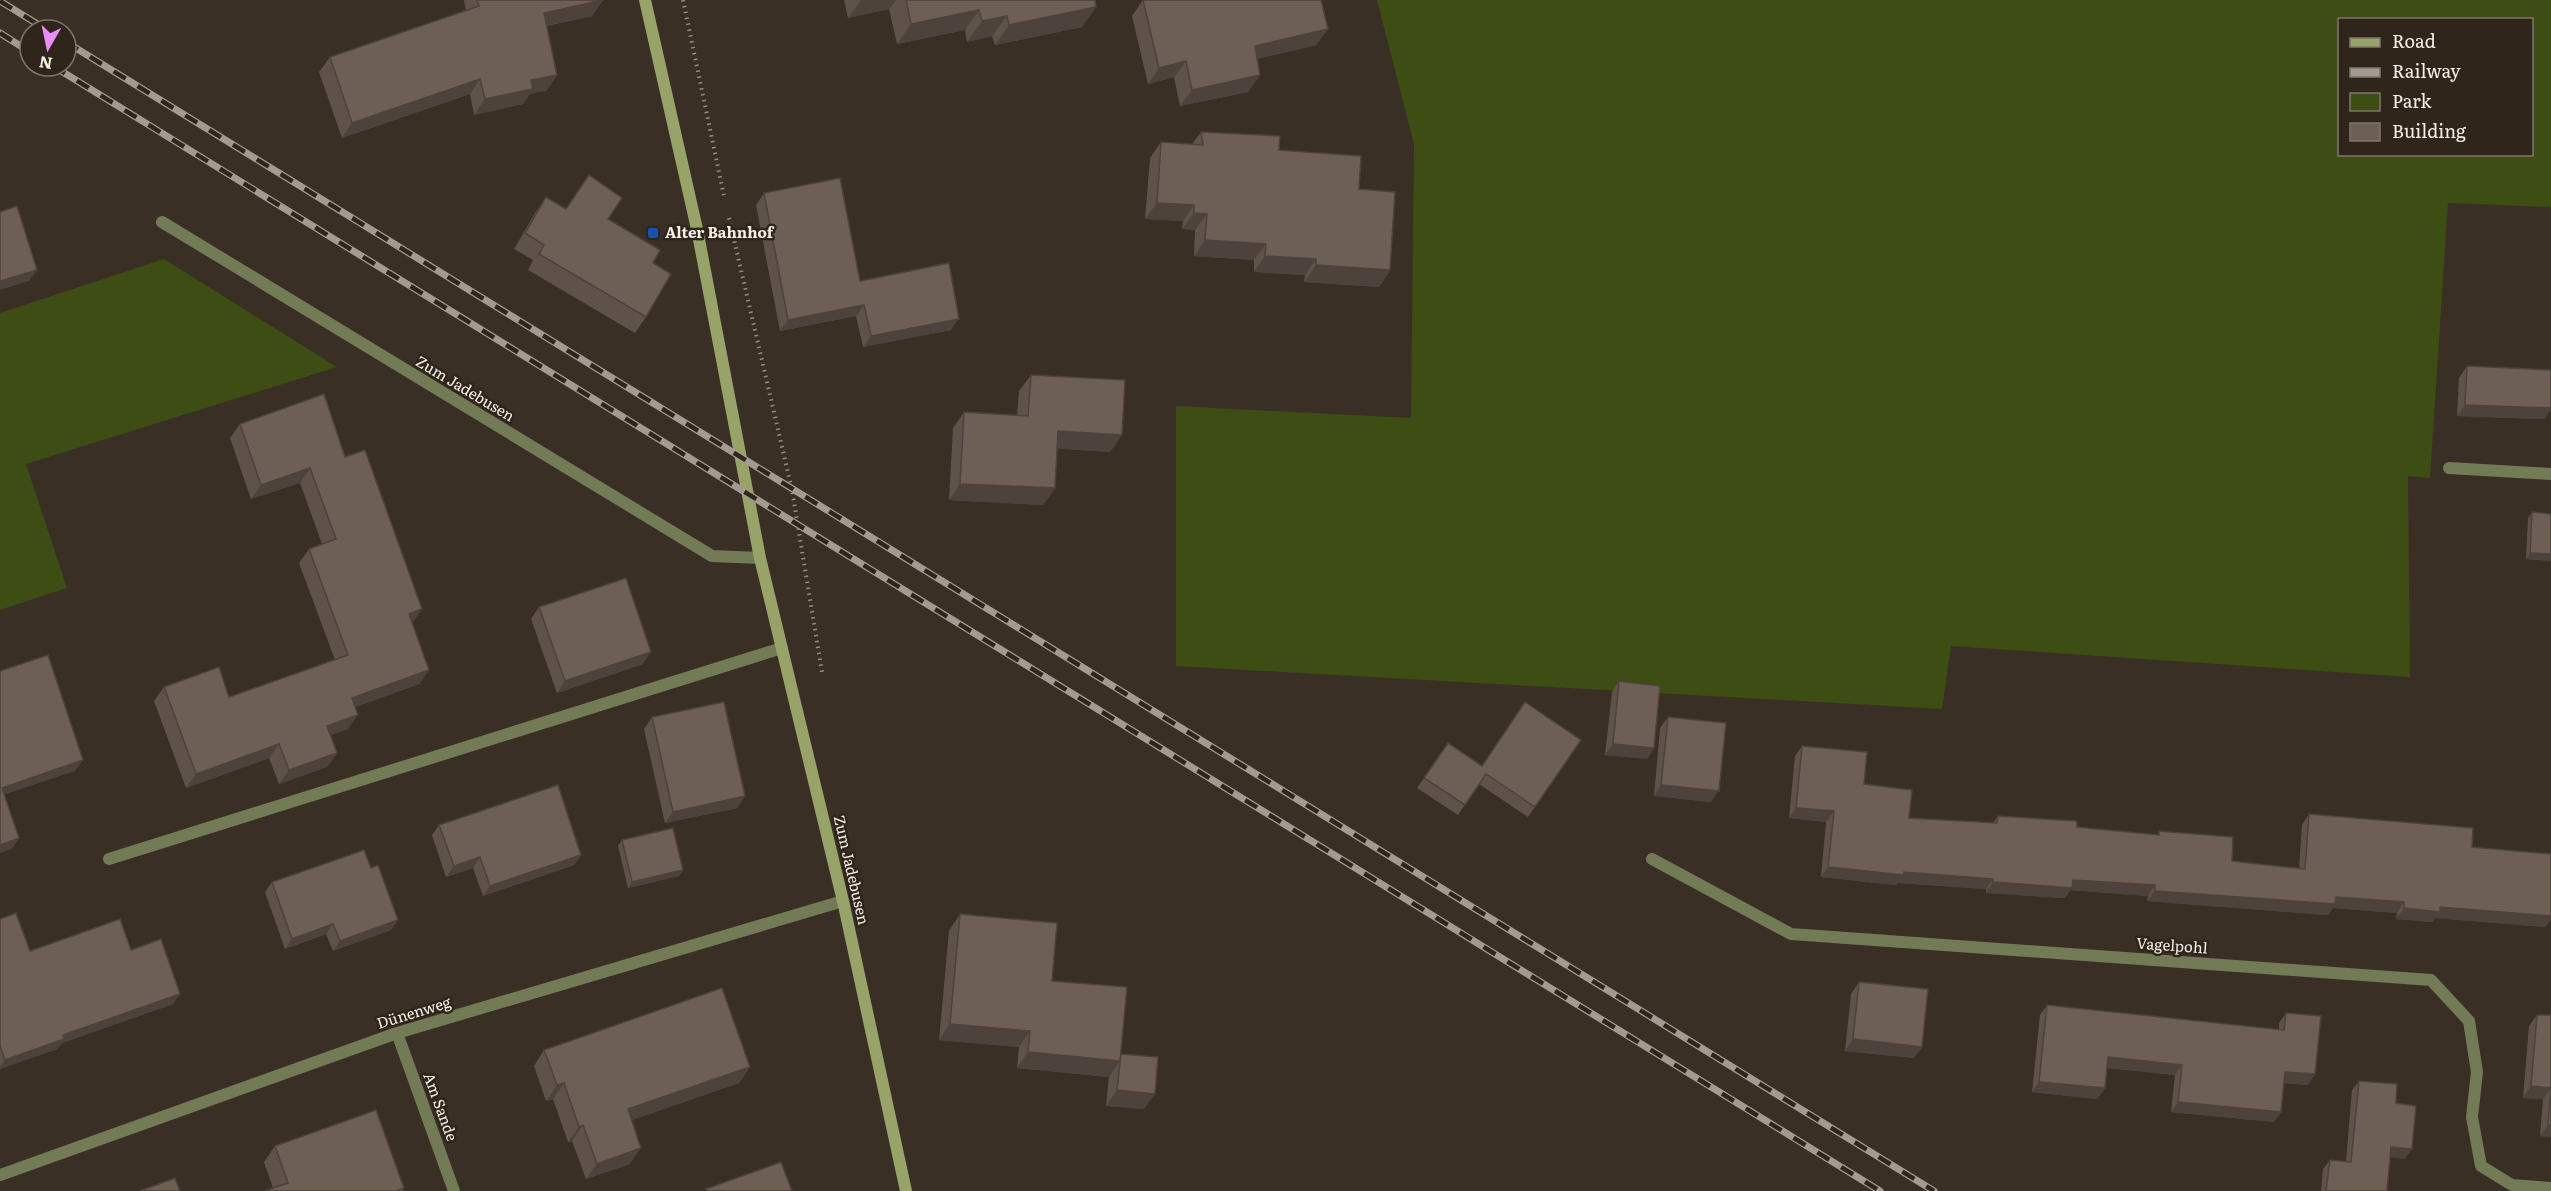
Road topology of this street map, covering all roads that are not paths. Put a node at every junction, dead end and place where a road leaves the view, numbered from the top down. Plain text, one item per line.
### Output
1 (645, 0) edge
2 (162, 222) dead end
3 (2449, 468) dead end
4 (2551, 474) edge
5 (760, 558) junction
6 (782, 648) junction
7 (109, 859) dead end
8 (1652, 859) dead end
9 (843, 901) junction
10 (397, 1033) junction
11 (0, 1175) edge
12 (2551, 1188) edge
13 (454, 1191) edge
14 (906, 1191) edge

1 - 5 street, Zum Jadebusen
2 - 5 street, Zum Jadebusen
3 - 4 street
5 - 6 street, Zum Jadebusen
6 - 7 street
6 - 9 street, Zum Jadebusen
8 - 12 street, Vagelpohl
9 - 10 street, Dünenweg
9 - 14 street, Zum Jadebusen
10 - 11 street, Dünenweg
10 - 13 street, Am Sande

